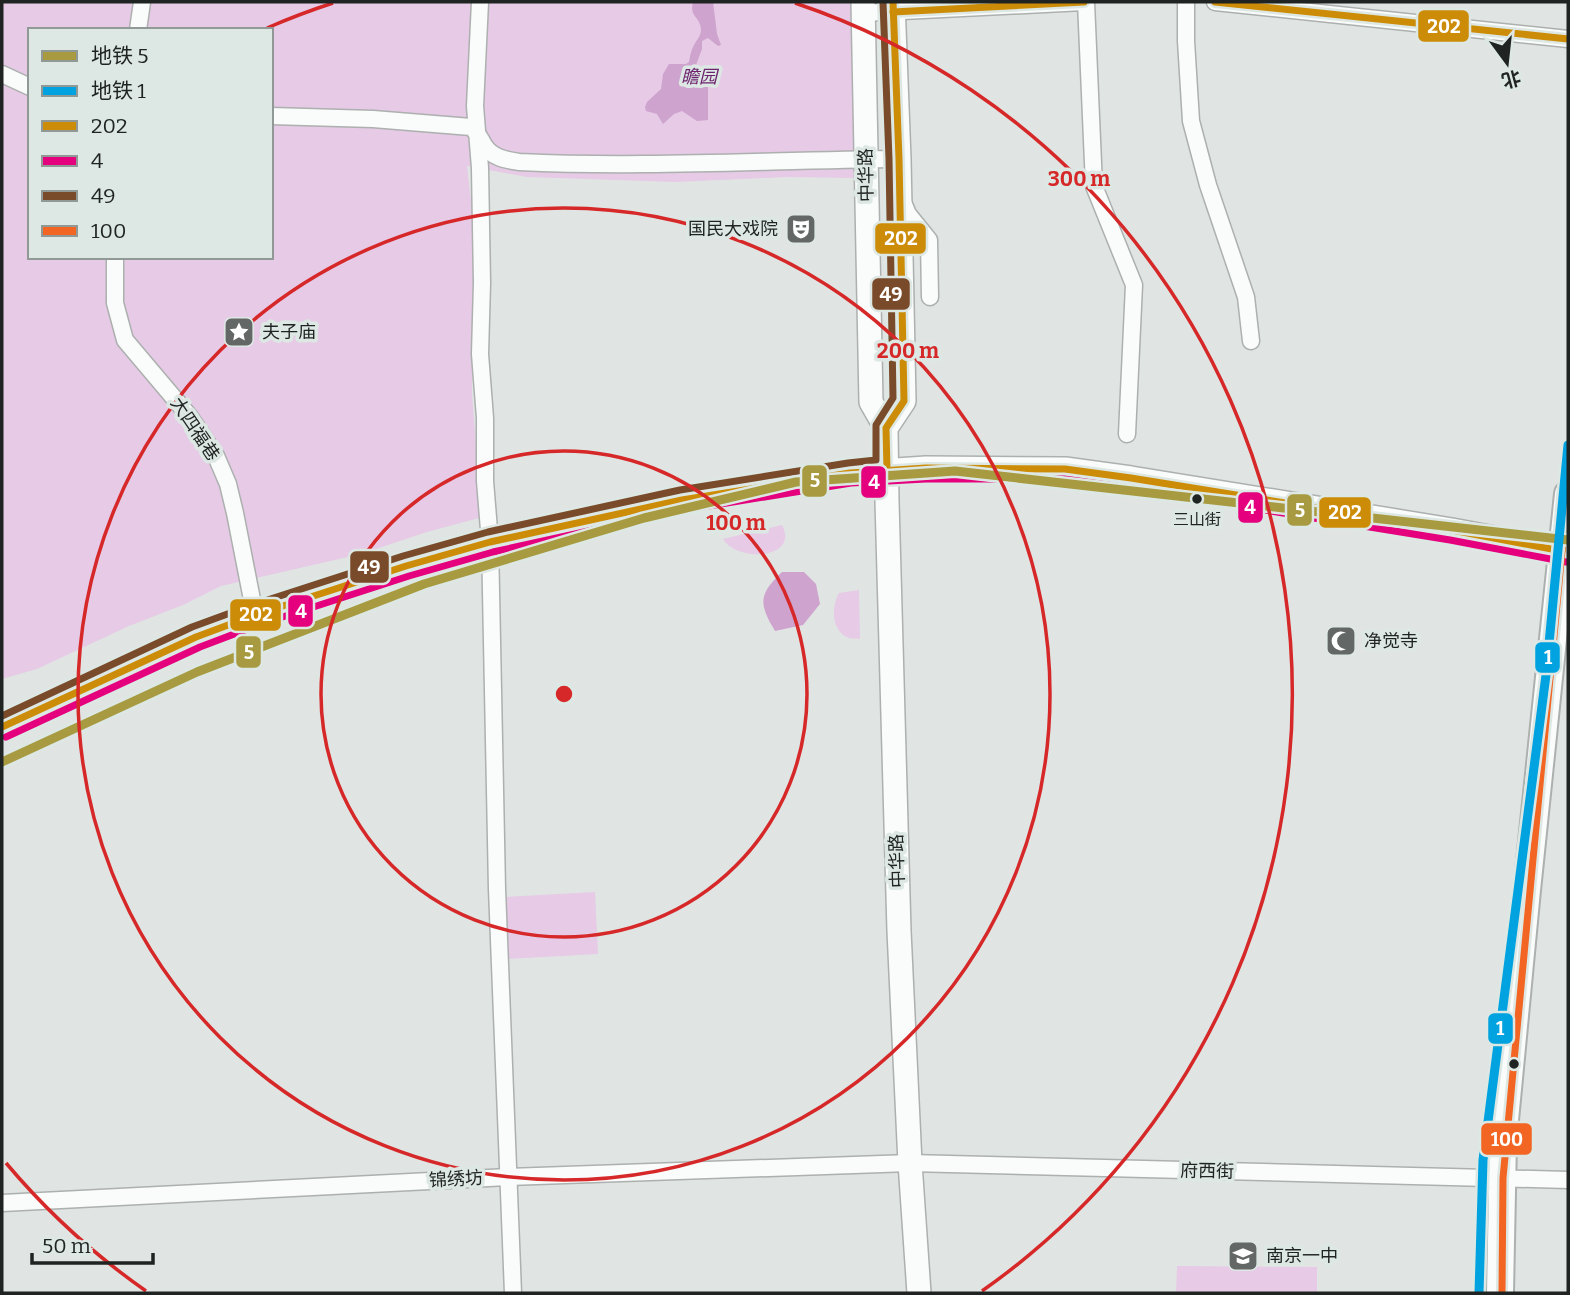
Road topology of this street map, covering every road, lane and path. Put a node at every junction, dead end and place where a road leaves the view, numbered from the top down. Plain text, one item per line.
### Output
1 (142, 2) edge
2 (480, 2) edge
3 (1085, 2) edge
4 (1186, 2) edge
5 (1216, 2) edge
6 (863, 7) edge
7 (893, 7) edge
8 (138, 28) edge
9 (1568, 39) edge
10 (2, 74) edge
11 (28, 86) edge
12 (273, 116) edge
13 (477, 132) junction
14 (899, 159) junction
15 (899, 193) junction
16 (115, 259) edge
17 (930, 297) dead end
18 (1251, 341) dead end
19 (886, 428) junction
20 (1127, 434) dead end
21 (887, 470) junction
22 (1568, 494) edge
23 (490, 542) junction
24 (1565, 551) edge
25 (254, 615) junction
26 (2, 727) edge
27 (910, 1163) junction
28 (508, 1177) junction
29 (1503, 1178) junction
30 (1568, 1180) edge
31 (2, 1203) edge
32 (513, 1293) edge
33 (919, 1293) edge
34 (1500, 1293) edge

1 - 8 street
2 - 13 street
3 - 7 street
3 - 20 street
4 - 18 street
5 - 9 street
6 - 7 street
6 - 19 main road, 中华路
7 - 14 main road, 中华路
10 - 11 street
12 - 13 street
13 - 14 street
13 - 23 street
14 - 15 main road, 中华路
15 - 17 street
15 - 19 main road, 中华路
16 - 25 street, 大四福巷
19 - 21 main road, 中华路
21 - 23 main road
21 - 24 main road
21 - 27 main road, 中华路
22 - 24 main road
23 - 25 main road
23 - 28 street
24 - 29 main road
25 - 26 main road
27 - 28 street, 锦绣坊
27 - 29 street, 府西街
27 - 33 main road, 中华路
28 - 31 street, 锦绣坊
28 - 32 street
29 - 30 street, 府西街
29 - 34 main road

